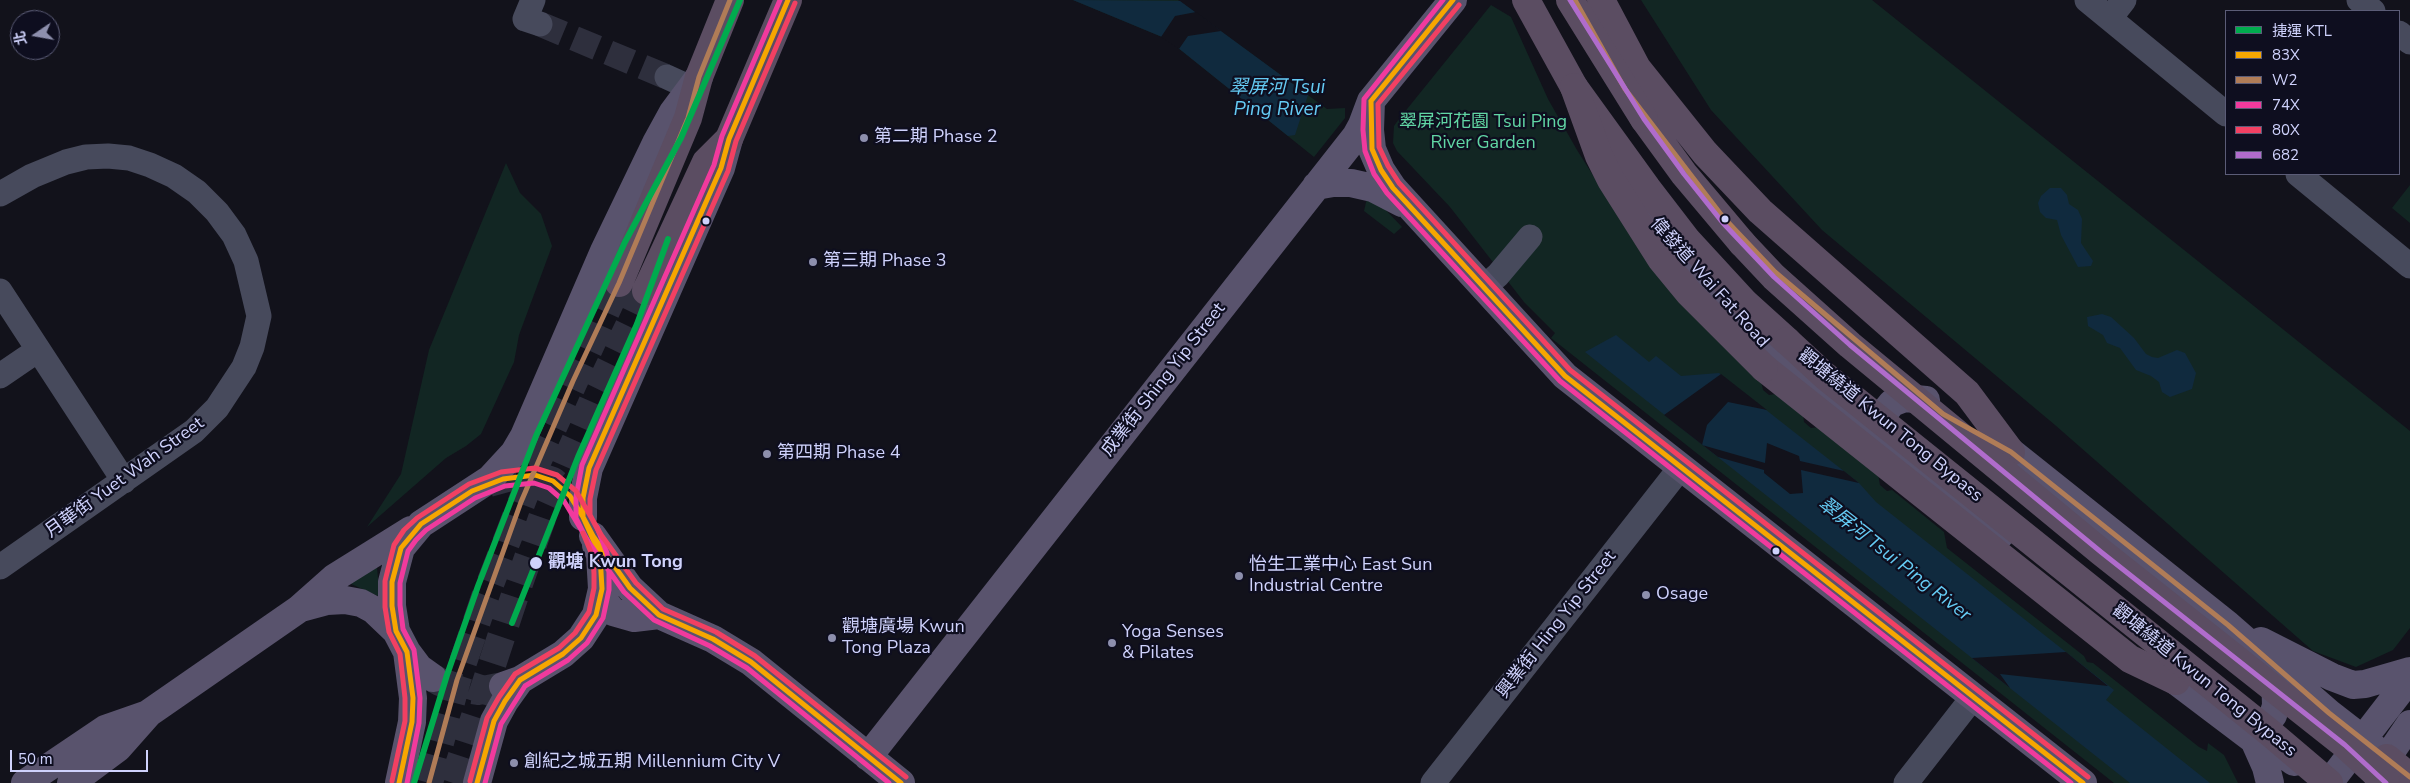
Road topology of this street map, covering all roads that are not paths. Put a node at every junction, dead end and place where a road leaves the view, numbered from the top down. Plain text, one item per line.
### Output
1 (730, 0) edge
2 (788, 0) edge
3 (1453, 0) edge
4 (1518, 0) edge
5 (1526, 0) edge
6 (1570, 0) edge
7 (1575, 0) edge
8 (1601, 0) edge
9 (2087, 0) edge
10 (2359, 0) edge
11 (2117, 9) edge
12 (2372, 10) edge
13 (2400, 34) edge
14 (2410, 42) edge
15 (1637, 68) junction
16 (685, 81) junction
17 (1574, 87) junction
18 (1370, 101) junction
19 (2225, 113) edge
20 (1644, 119) junction
21 (729, 139) junction
22 (2299, 175) edge
23 (1316, 186) junction
24 (0, 194) edge
25 (1412, 210) junction
26 (1530, 237) dead end
27 (2410, 266) edge
28 (619, 283) tunnel mouth
29 (1483, 288) junction
30 (0, 291) edge
31 (646, 291) tunnel mouth
32 (38, 350) junction
33 (0, 376) edge
34 (1926, 400) junction
35 (1891, 449) junction
36 (2011, 452) junction
37 (1681, 467) junction
38 (124, 481) junction
39 (582, 516) junction
40 (421, 524) junction
41 (0, 567) edge
42 (602, 589) junction
43 (299, 609) junction
44 (659, 615) junction
45 (2228, 625) junction
46 (401, 641) junction
47 (2274, 666) junction
48 (2410, 671) edge
49 (433, 678) tunnel mouth
50 (2410, 678) edge
51 (2176, 681) junction
52 (1974, 696) junction
53 (149, 713) junction
54 (2410, 724) edge
55 (2363, 738) junction
56 (2254, 740) junction
57 (868, 757) junction
58 (2387, 770) edge
59 (2410, 777) edge
60 (25, 783) edge
61 (71, 783) edge
62 (399, 783) edge
63 (477, 783) edge
64 (901, 783) edge
65 (1433, 783) edge
66 (1906, 783) edge
67 (2083, 783) edge
68 (2270, 783) edge
69 (2320, 783) edge
70 (2329, 783) edge
71 (2370, 783) edge

1 - 16 highway
2 - 21 highway
3 - 18 main road, 成業街 Shing Yip Street
4 - 35 main road, 偉發道 Wai Fat Road
5 - 17 highway, 觀塘繞道 Kwun Tong Bypass
6 - 20 highway, 觀塘繞道 Kwun Tong Bypass, bridge
7 - 34 main road
8 - 15 highway
9 - 11 street
10 - 12 street
11 - 19 street
13 - 14 street
15 - 20 highway
15 - 36 highway
16 - 28 highway
16 - 40 main road
17 - 51 highway, bridge
17 - 70 highway, 觀塘繞道 Kwun Tong Bypass, bridge
18 - 23 main road, 成業街 Shing Yip Street
18 - 25 main road
20 - 58 highway, 觀塘繞道 Kwun Tong Bypass, bridge
21 - 31 highway
21 - 39 main road
22 - 27 street
23 - 25 main road
23 - 57 main road, 成業街 Shing Yip Street
24 - 38 street, 月華街 Yuet Wah Street
25 - 29 main road
26 - 29 street
29 - 37 main road
30 - 32 street
32 - 33 street
32 - 38 street
34 - 35 main road
34 - 36 main road
35 - 51 main road, 偉發道 Wai Fat Road
36 - 45 main road
37 - 52 main road
37 - 65 street, 興業街 Hing Yip Street
38 - 41 street, 月華街 Yuet Wah Street
39 - 42 main road
39 - 44 main road
40 - 43 main road
40 - 46 main road
42 - 44 main road
42 - 63 main road
43 - 46 main road
43 - 53 main road
44 - 57 main road
45 - 47 main road
45 - 48 main road
46 - 49 main road
46 - 62 main road
47 - 55 main road
47 - 56 main road
50 - 55 main road
51 - 56 main road, 偉發道 Wai Fat Road
52 - 66 street
52 - 67 main road
53 - 60 main road
53 - 61 main road
54 - 58 main road
55 - 58 main road
55 - 70 main road
56 - 68 main road
56 - 69 main road, 偉發道 Wai Fat Road
57 - 64 main road
58 - 59 highway, 觀塘繞道 Kwun Tong Bypass
58 - 71 main road

